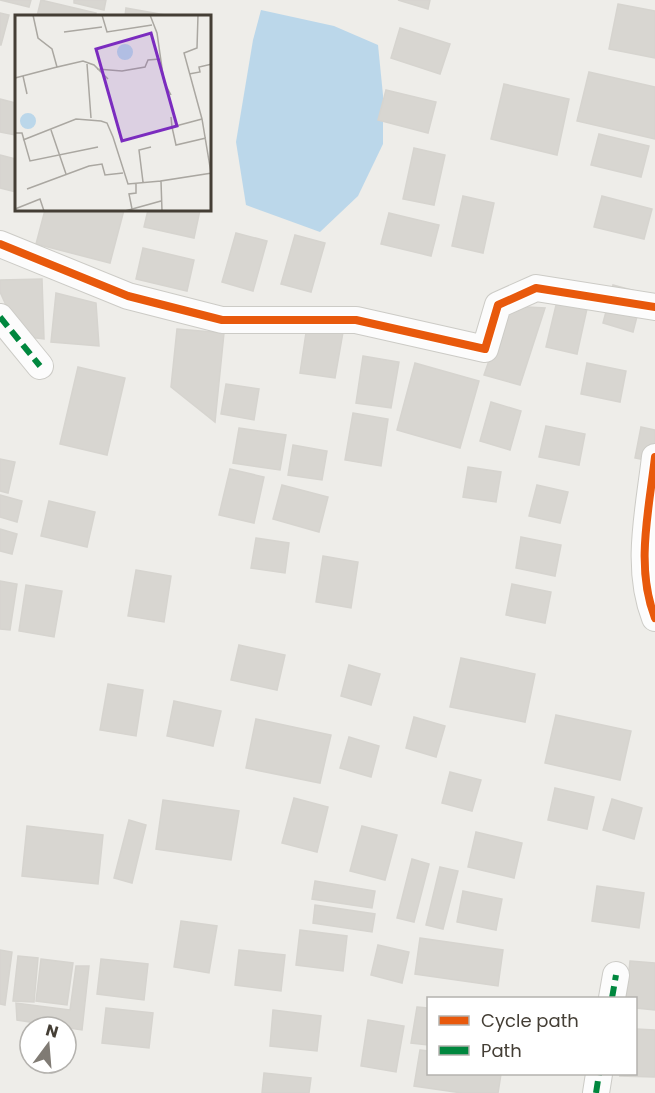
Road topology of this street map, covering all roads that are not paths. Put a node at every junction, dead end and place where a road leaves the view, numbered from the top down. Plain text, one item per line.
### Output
1 (0, 244) edge
2 (655, 307) edge
3 (0, 317) edge
4 (40, 366) dead end
5 (655, 457) edge
6 (655, 618) edge
7 (600, 1075) edge
8 (596, 1093) edge

1 - 2 street
3 - 4 street
5 - 6 street
7 - 8 street

